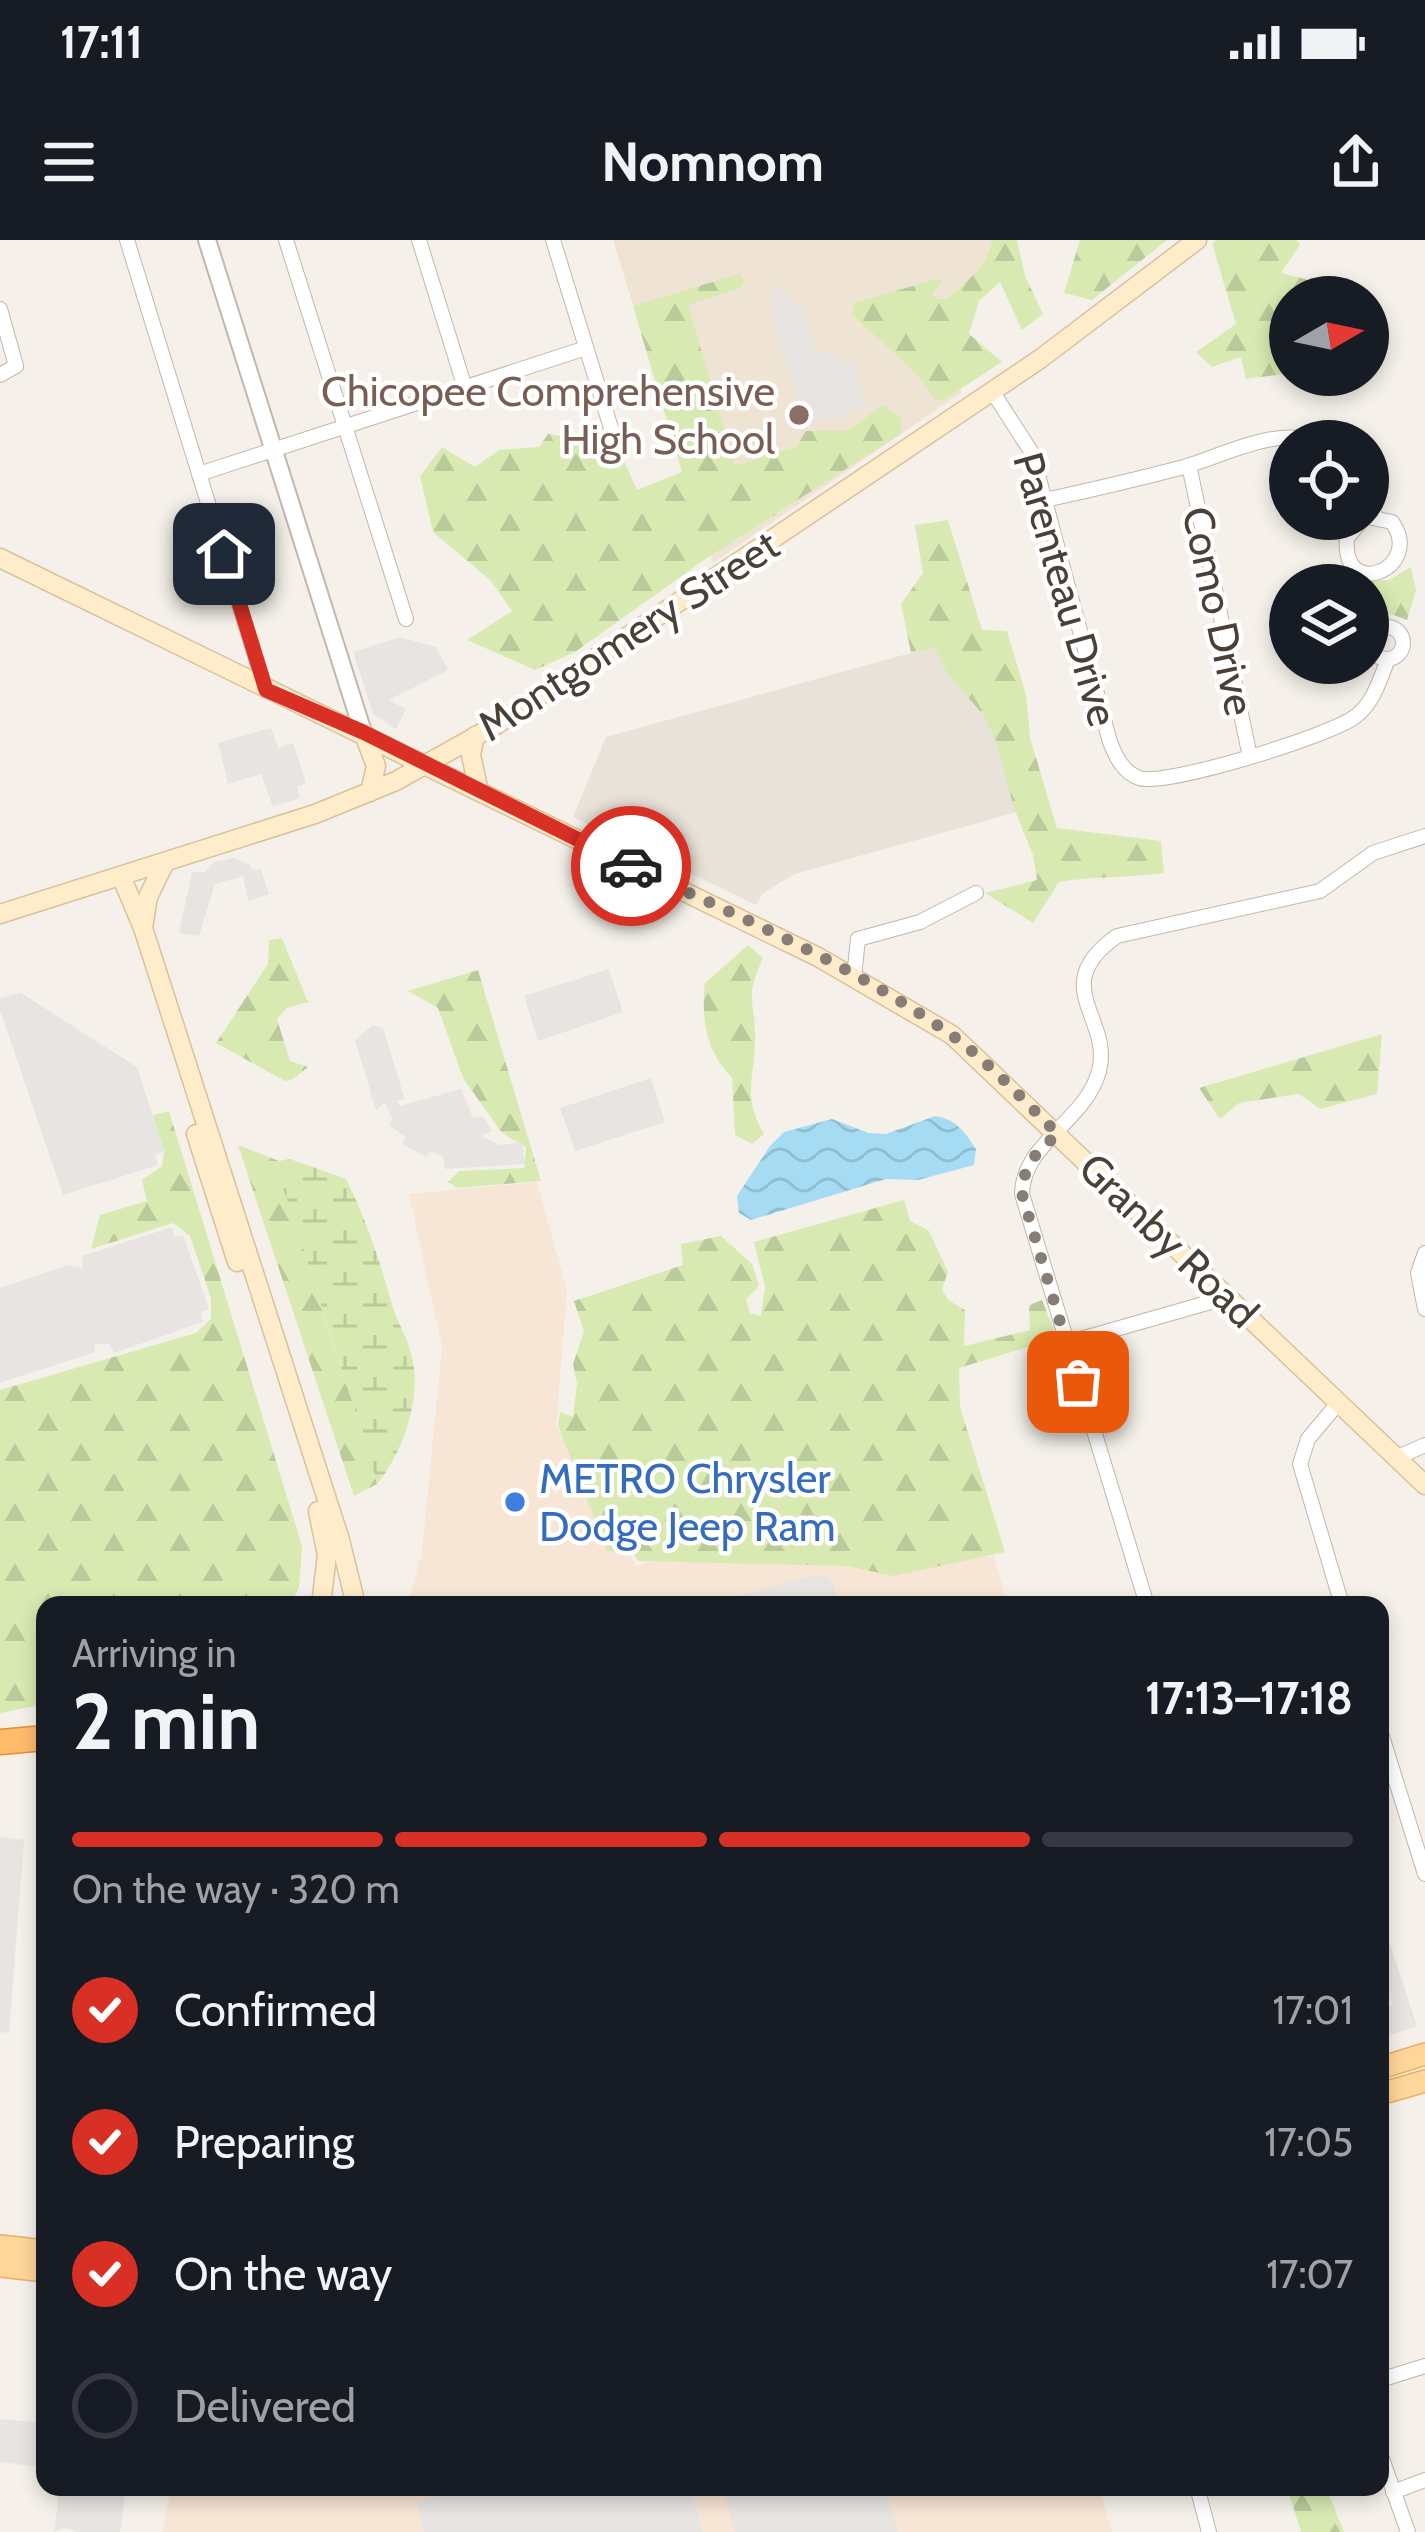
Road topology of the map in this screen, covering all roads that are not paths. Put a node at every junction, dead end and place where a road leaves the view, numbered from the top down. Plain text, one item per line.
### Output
1 (127, 240) edge
2 (207, 240) edge
3 (286, 240) edge
4 (419, 240) edge
5 (553, 240) edge
6 (1197, 240) edge
7 (0, 309) edge
8 (586, 348) junction
9 (0, 375) edge
10 (465, 388) junction
11 (992, 391) junction
12 (345, 425) junction
13 (615, 441) dead end
14 (1269, 441) edge
15 (271, 448) junction
16 (1189, 465) junction
17 (199, 474) junction
18 (1045, 500) junction
19 (1369, 517) edge
20 (0, 559) edge
21 (406, 619) dead end
22 (1378, 684) edge
23 (266, 690) junction
24 (363, 732) junction
25 (475, 736) junction
26 (1250, 757) junction
27 (424, 765) junction
28 (370, 791) junction
29 (479, 792) junction
30 (1425, 836) edge
31 (165, 862) junction
32 (122, 876) junction
33 (976, 893) dead end
34 (0, 914) edge
35 (142, 928) junction
36 (854, 977) junction
37 (1058, 1134) junction
38 (1425, 1253) edge
39 (1228, 1297) junction
40 (1425, 1309) edge
41 (1067, 1343) junction
42 (1339, 1402) junction
43 (1425, 1445) edge
44 (1396, 1458) junction
45 (1425, 1485) edge
46 (322, 1596) edge
47 (354, 1596) edge
48 (1144, 1596) edge
49 (1339, 1596) edge
50 (36, 1739) edge
51 (0, 1742) edge
52 (36, 1756) edge
53 (0, 1758) edge
54 (1389, 1759) edge
55 (1425, 1874) edge
56 (1425, 2054) edge
57 (1389, 2065) edge
58 (1425, 2080) edge
59 (1389, 2091) edge
60 (1425, 2366) edge
61 (1389, 2377) edge
62 (1389, 2480) edge
63 (1425, 2480) edge
64 (1393, 2492) junction
65 (1199, 2496) edge
66 (1209, 2532) edge
67 (1408, 2532) edge

1 - 17 street
2 - 15 street
3 - 12 street
4 - 10 street
5 - 8 street
6 - 11 main road, Montgomery Street
7 - 9 street
8 - 10 street
8 - 13 street
10 - 12 street
11 - 18 street, Parenteau Drive
11 - 25 main road, Montgomery Street
12 - 15 street
12 - 21 street
14 - 16 street
15 - 17 street
15 - 24 street
16 - 18 street
16 - 26 street, Como Drive
17 - 23 street
18 - 26 street, Parenteau Drive
19 - 19 street
20 - 23 main road, Granby Road
22 - 26 street, Parenteau Drive
23 - 24 main road, Granby Road
24 - 27 main road, Granby Road
24 - 28 main road
25 - 27 main road, Montgomery Street
25 - 29 main road
27 - 28 main road, Montgomery Street
27 - 29 main road, Granby Road
28 - 31 main road, Montgomery Street
29 - 36 main road, Granby Road
30 - 37 street
31 - 32 main road, Montgomery Street
31 - 35 main road
32 - 34 main road, Montgomery Street
32 - 35 main road
32 - 46 main road
33 - 36 street
35 - 47 main road
36 - 37 main road, Granby Road
37 - 39 main road, Granby Road
37 - 41 street
38 - 40 street
39 - 41 street
39 - 42 main road, Granby Road
41 - 48 street
42 - 44 main road, Granby Road
42 - 49 street
43 - 44 street
44 - 45 main road, Granby Road
50 - 51 highway
52 - 53 highway
54 - 55 street
56 - 57 main road
58 - 59 main road
60 - 61 street
62 - 64 street
63 - 64 street
64 - 67 street
65 - 66 street

